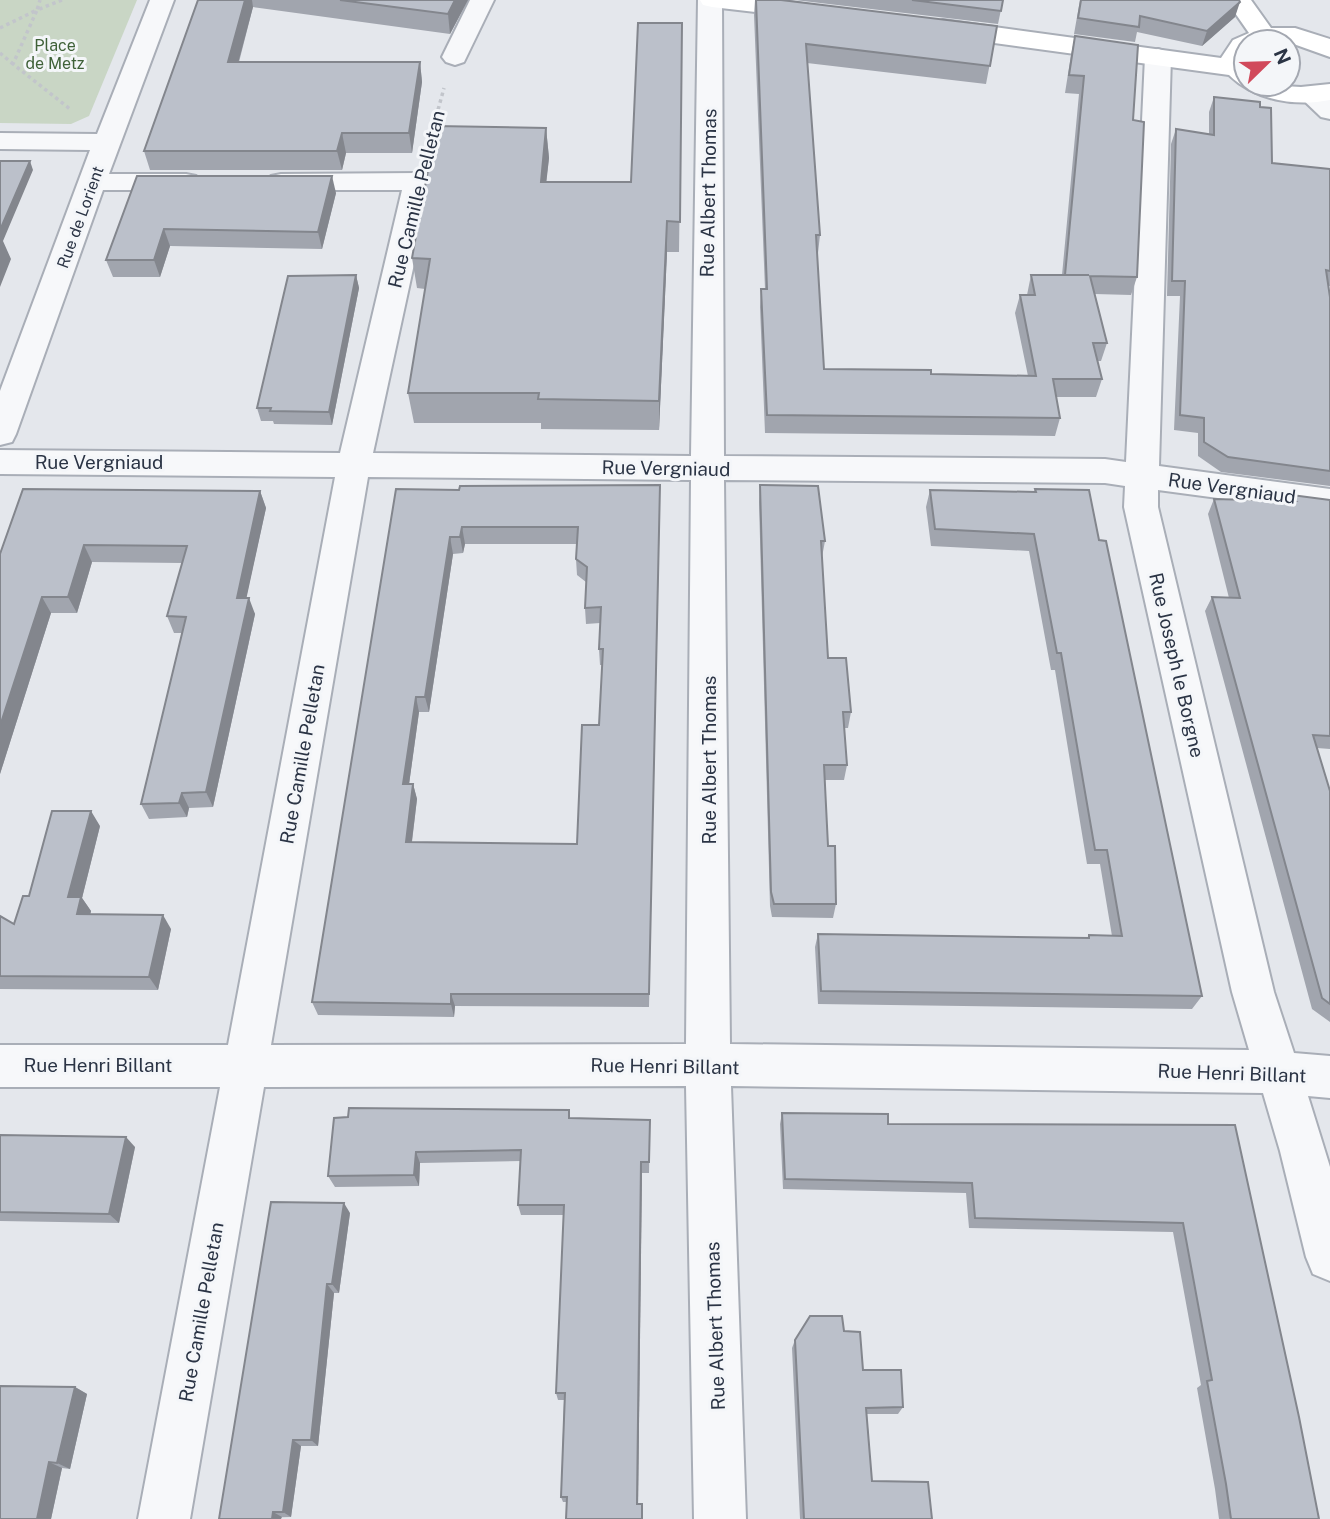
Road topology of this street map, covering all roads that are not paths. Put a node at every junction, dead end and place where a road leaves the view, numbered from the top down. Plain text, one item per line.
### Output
1 (162, 0) edge
2 (482, 0) edge
3 (711, 0) edge
4 (1238, 0) edge
5 (827, 14) edge
6 (922, 26) edge
7 (1258, 28) edge
8 (1302, 38) edge
9 (1330, 49) edge
10 (455, 57) road end
11 (1158, 57) junction
12 (1232, 73) edge
13 (1302, 95) edge
14 (1326, 97) edge
15 (0, 141) edge
16 (107, 142) junction
17 (93, 182) junction
18 (217, 182) edge
19 (257, 182) edge
20 (0, 434) edge
21 (0, 462) edge
22 (354, 464) junction
23 (709, 468) junction
24 (1142, 476) junction
25 (1330, 501) edge
26 (247, 1065) junction
27 (708, 1065) junction
28 (0, 1066) edge
29 (1278, 1074) junction
30 (1330, 1077) edge
31 (1330, 1257) edge
32 (164, 1519) edge
33 (720, 1519) edge

1 - 16 street, Rue de Lorient
2 - 10 street
3 - 5 street
3 - 23 street, Rue Albert Thomas
4 - 7 street
6 - 11 street
8 - 9 street
11 - 12 street
11 - 24 street, Rue Joseph le Borgne
13 - 14 street
15 - 16 street
16 - 17 street, Rue de Lorient
17 - 18 street
17 - 20 street, Rue de Lorient
19 - 22 street, Rue Camille Pelletan
21 - 22 street, Rue Vergniaud
22 - 23 street, Rue Vergniaud
22 - 26 street, Rue Camille Pelletan
23 - 24 street, Rue Vergniaud
23 - 27 street, Rue Albert Thomas
24 - 25 street, Rue Vergniaud
24 - 29 street, Rue Joseph le Borgne
26 - 27 street, Rue Henri Billant
26 - 28 street, Rue Henri Billant
26 - 32 street, Rue Camille Pelletan
27 - 29 street, Rue Henri Billant
27 - 33 street, Rue Albert Thomas
29 - 30 street, Rue Henri Billant
29 - 31 street, Rue Joseph le Borgne

